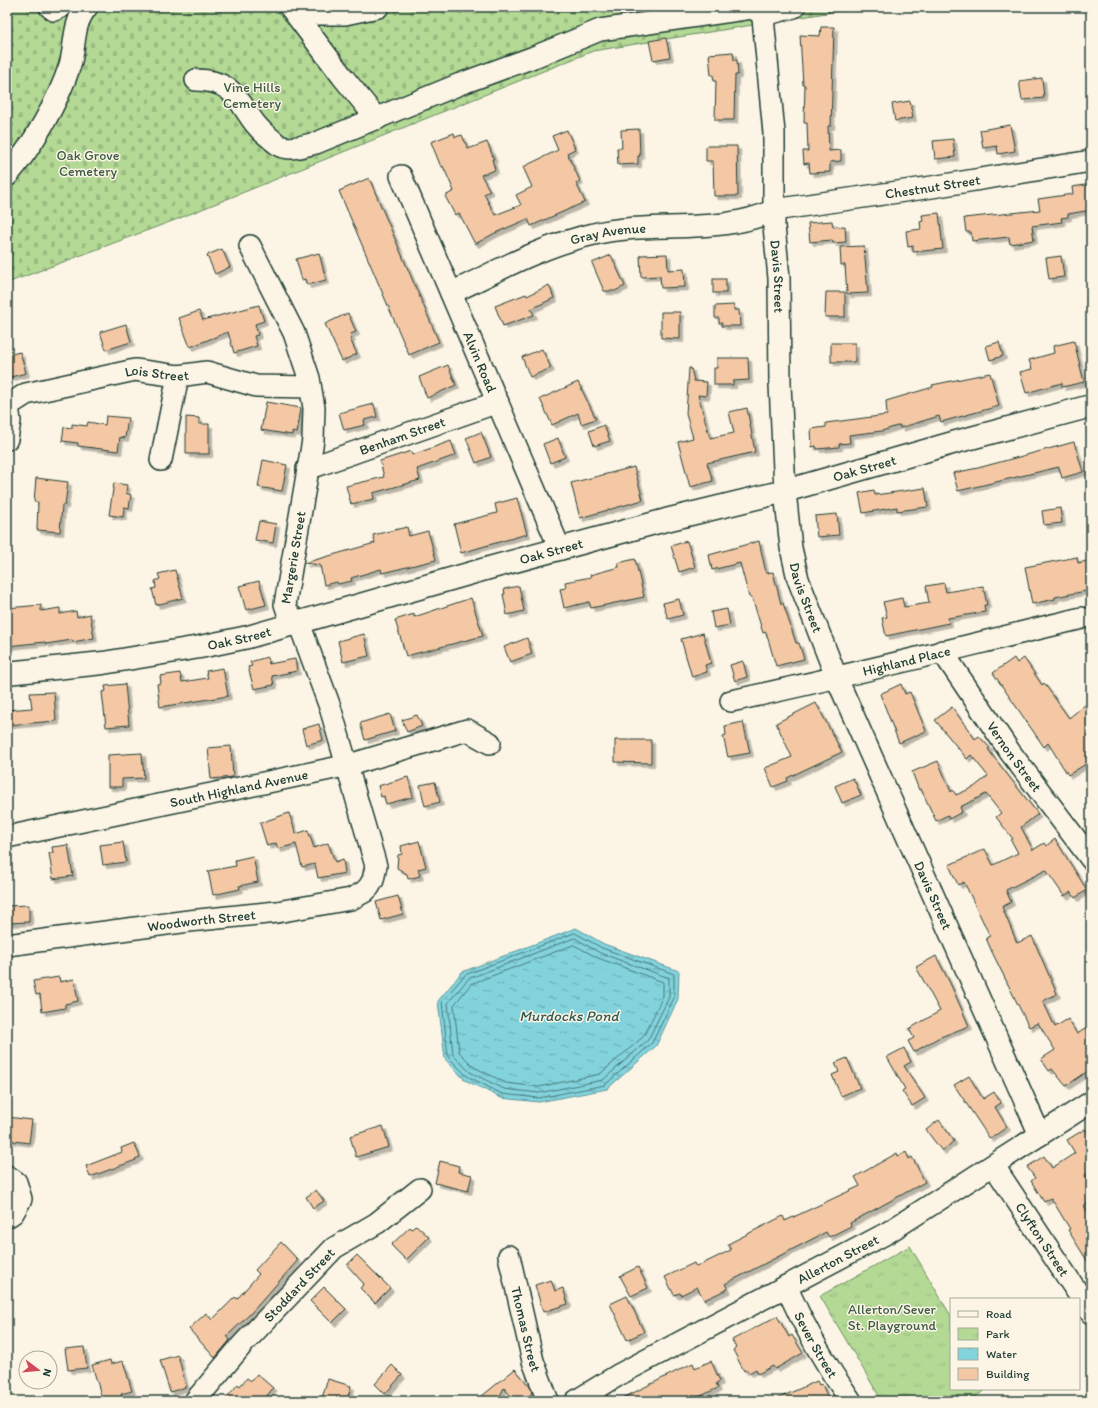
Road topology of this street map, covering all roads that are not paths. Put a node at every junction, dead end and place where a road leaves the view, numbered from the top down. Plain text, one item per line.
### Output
1 (50, 7) edge
2 (61, 7) edge
3 (86, 7) edge
4 (378, 7) edge
5 (794, 7) edge
6 (763, 11) edge
7 (196, 80) dead end
8 (377, 119) junction
9 (1091, 161) edge
10 (7, 176) edge
11 (401, 176) dead end
12 (774, 210) junction
13 (250, 246) dead end
14 (451, 293) junction
15 (178, 376) junction
16 (310, 387) junction
17 (498, 402) junction
18 (7, 406) edge
19 (1091, 406) edge
20 (7, 439) edge
21 (161, 460) dead end
22 (307, 469) junction
23 (785, 491) junction
24 (560, 549) junction
25 (1082, 618) dead end
26 (299, 623) junction
27 (942, 651) junction
28 (7, 673) edge
29 (837, 679) junction
30 (731, 701) dead end
31 (490, 743) dead end
32 (349, 765) junction
33 (7, 837) edge
34 (1091, 859) edge
35 (376, 866) joint
36 (7, 945) edge
37 (1091, 1102) edge
38 (1040, 1135) junction
39 (994, 1166) junction
40 (7, 1176) edge
41 (420, 1188) dead end
42 (7, 1216) edge
43 (509, 1256) dead end
44 (786, 1286) junction
45 (1091, 1313) edge
46 (195, 1401) edge
47 (548, 1401) edge
48 (576, 1401) edge
49 (851, 1401) edge

1 - 2 street
3 - 10 street
4 - 8 street
5 - 6 street
6 - 8 street
6 - 12 street, Davis Street
7 - 8 street
9 - 12 street, Chestnut Street
11 - 14 street, Alvin Road
12 - 14 street, Gray Avenue
12 - 23 street, Davis Street
13 - 16 street, Margerie Street
14 - 17 street, Alvin Road
15 - 16 street, Lois Street
15 - 18 street, Lois Street
15 - 21 street
16 - 22 street, Margerie Street
17 - 22 street, Benham Street
17 - 24 street, Alvin Road
18 - 20 street
19 - 23 main road, Oak Street
22 - 26 street, Margerie Street
23 - 24 main road, Oak Street
23 - 29 street, Davis Street
24 - 26 main road, Oak Street
25 - 27 street, Highland Place
26 - 28 main road, Oak Street
26 - 32 street, Margerie Street
27 - 29 street, Highland Place
27 - 34 street, Vernon Street
29 - 30 street, Highland Place
29 - 38 street, Davis Street
31 - 32 street, South Highland Avenue
32 - 33 street, South Highland Avenue
32 - 35 street, Margerie Street
35 - 36 street, Woodworth Street
37 - 38 street, Allerton Street
38 - 39 street, Allerton Street
39 - 44 street, Allerton Street
39 - 45 street, Clyfton Street
40 - 42 street
41 - 46 street, Stoddard Street
43 - 47 street, Thomas Street
44 - 48 street, Allerton Street
44 - 49 street, Sever Street

